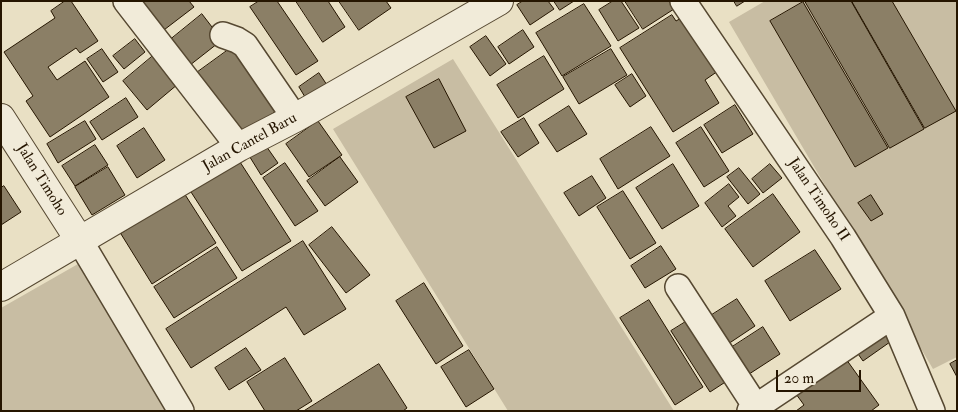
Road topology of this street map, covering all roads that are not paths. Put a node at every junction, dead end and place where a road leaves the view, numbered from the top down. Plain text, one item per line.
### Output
1 (126, 1) edge
2 (499, 1) edge
3 (683, 1) edge
4 (223, 35) dead end
5 (1, 118) edge
6 (295, 118) junction
7 (239, 147) junction
8 (80, 242) junction
9 (1, 287) edge
10 (678, 287) dead end
11 (892, 316) junction
12 (753, 409) edge
13 (181, 411) edge
14 (932, 411) edge

1 - 7 street
2 - 6 street, Jalan Cantel Baru
3 - 11 street, Jalan Timoho II
4 - 6 street
5 - 8 street, Jalan Timoho
6 - 7 street, Jalan Cantel Baru
7 - 8 street, Jalan Cantel Baru
8 - 9 street, Jalan Cantel Baru
8 - 13 street
10 - 12 street
11 - 12 street
11 - 14 street, Jalan Timoho II

